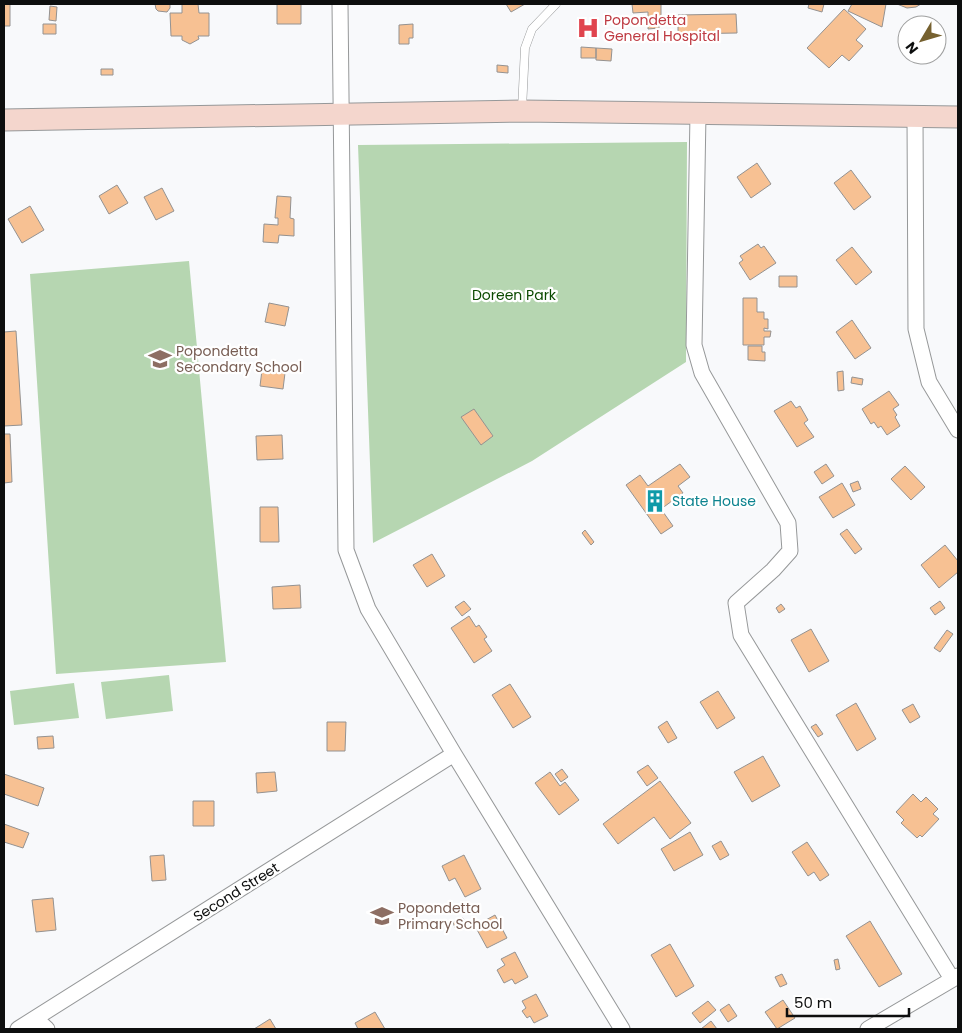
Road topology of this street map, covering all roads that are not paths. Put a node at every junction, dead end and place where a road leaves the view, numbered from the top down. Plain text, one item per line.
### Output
1 (340, 4) edge
2 (556, 4) edge
3 (522, 111) junction
4 (698, 114) junction
5 (342, 115) junction
6 (915, 116) junction
7 (958, 117) edge
8 (4, 120) edge
9 (958, 430) edge
10 (454, 754) junction
11 (955, 977) edge
12 (36, 1019) junction
13 (18, 1029) edge
14 (47, 1029) edge
15 (622, 1029) edge
16 (868, 1029) edge

1 - 5 street
2 - 3 lane
3 - 4 main road
3 - 5 main road
4 - 6 main road
4 - 11 street
5 - 8 main road
5 - 10 street
6 - 7 main road
6 - 9 street
10 - 12 street, Second Street
10 - 15 street
11 - 16 street
12 - 13 street, Second Street
12 - 14 street

